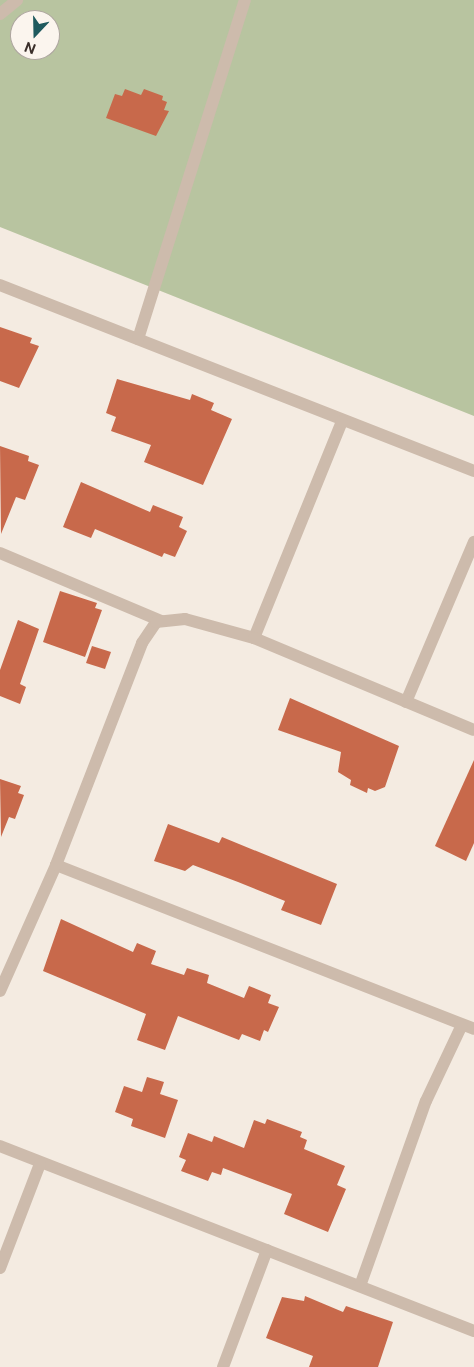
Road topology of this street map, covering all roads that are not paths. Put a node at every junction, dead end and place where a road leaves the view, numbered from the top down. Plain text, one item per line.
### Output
1 (17, 0) edge
2 (245, 0) edge
3 (0, 14) edge
4 (0, 285) edge
5 (138, 339) junction
6 (342, 421) junction
7 (474, 471) edge
8 (474, 542) edge
9 (0, 553) edge
10 (161, 621) junction
11 (254, 638) junction
12 (406, 702) junction
13 (474, 730) edge
14 (56, 865) junction
15 (0, 991) edge
16 (468, 1027) edge
17 (0, 1146) edge
18 (40, 1164) junction
19 (267, 1250) junction
20 (0, 1268) edge
21 (360, 1286) junction
22 (474, 1331) edge
23 (223, 1367) edge

1 - 3 street
2 - 5 street
4 - 5 street
5 - 6 street
6 - 7 street
6 - 11 street
8 - 12 street
9 - 10 street
10 - 11 street
10 - 14 street
11 - 12 street
12 - 13 street
14 - 15 street
14 - 16 street
16 - 21 street
17 - 18 street
18 - 19 street
18 - 20 street
19 - 21 street
19 - 23 street
21 - 22 street

